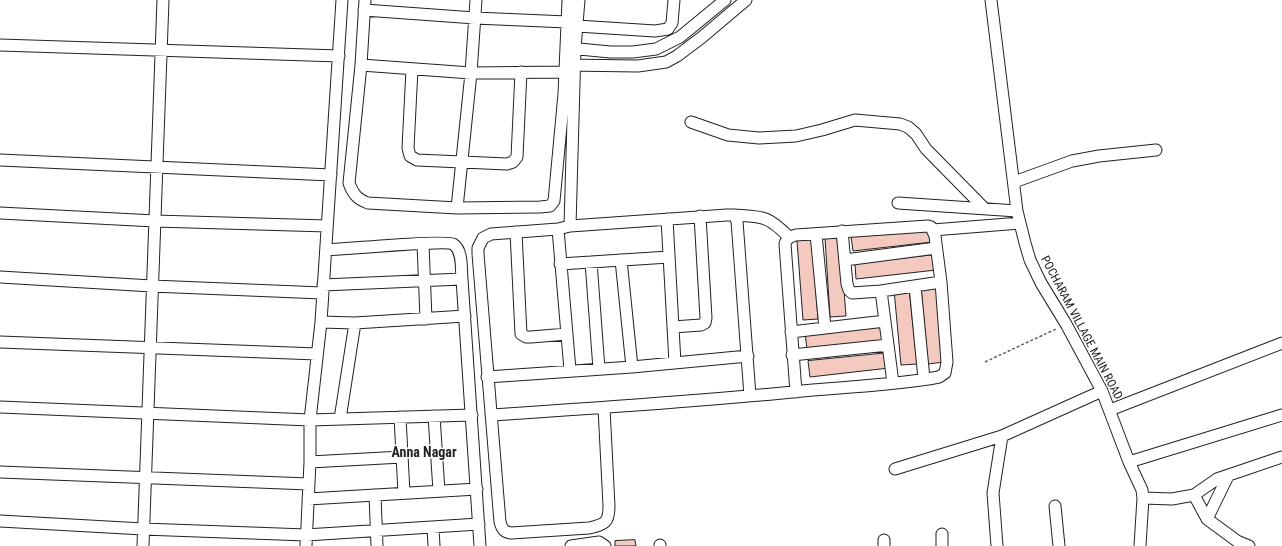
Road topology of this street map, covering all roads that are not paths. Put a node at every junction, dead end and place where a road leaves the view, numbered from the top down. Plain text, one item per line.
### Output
1 (163, 0) edge
2 (342, 0) edge
3 (476, 0) edge
4 (568, 0) edge
5 (579, 0) edge
6 (674, 0) edge
7 (725, 0) edge
8 (746, 0) edge
9 (991, 0) edge
10 (364, 5) edge
11 (476, 18) junction
12 (572, 24) junction
13 (0, 45) edge
14 (571, 48) junction
15 (161, 50) junction
16 (339, 56) junction
17 (361, 65) junction
18 (568, 67) junction
19 (412, 69) junction
20 (521, 72) junction
21 (471, 73) junction
22 (691, 122) dead end
23 (1156, 150) dead end
24 (0, 160) edge
25 (462, 162) junction
26 (157, 167) junction
27 (330, 174) junction
28 (1014, 182) junction
29 (898, 203) dead end
30 (457, 208) junction
31 (985, 209) junction
32 (1018, 211) junction
33 (0, 213) edge
34 (734, 215) junction
35 (700, 216) junction
36 (667, 218) junction
37 (155, 221) junction
38 (1020, 223) junction
39 (327, 226) junction
40 (570, 226) junction
41 (558, 229) junction
42 (933, 230) junction
43 (842, 231) junction
44 (516, 232) junction
45 (816, 234) junction
46 (789, 237) junction
47 (423, 244) junction
48 (936, 248) junction
49 (326, 250) junction
50 (669, 257) junction
51 (621, 260) junction
52 (845, 260) junction
53 (591, 262) junction
54 (560, 264) junction
55 (0, 277) edge
56 (462, 279) junction
57 (424, 281) junction
58 (941, 282) junction
59 (152, 286) junction
60 (915, 286) junction
61 (323, 289) junction
62 (881, 291) junction
63 (465, 316) junction
64 (426, 319) junction
65 (885, 321) junction
66 (321, 322) junction
67 (355, 323) junction
68 (673, 327) junction
69 (825, 328) junction
70 (791, 332) junction
71 (567, 334) junction
72 (0, 342) edge
73 (1282, 343) edge
74 (888, 345) junction
75 (150, 348) junction
76 (317, 354) junction
77 (792, 355) junction
78 (748, 356) junction
79 (675, 363) junction
80 (632, 367) junction
81 (599, 369) junction
82 (570, 370) junction
83 (487, 377) junction
84 (924, 379) junction
85 (893, 382) junction
86 (1102, 391) junction
87 (796, 392) junction
88 (750, 396) junction
89 (0, 407) edge
90 (604, 408) junction
91 (1110, 410) junction
92 (148, 413) junction
93 (472, 415) junction
94 (491, 415) junction
95 (1282, 415) edge
96 (434, 416) junction
97 (400, 417) junction
98 (340, 419) junction
99 (310, 420) junction
100 (1002, 436) junction
101 (402, 457) junction
102 (1282, 457) edge
103 (310, 462) junction
104 (1129, 462) junction
105 (895, 469) dead end
106 (0, 472) edge
107 (1228, 476) junction
108 (145, 478) junction
109 (309, 484) junction
110 (477, 489) junction
111 (440, 491) junction
112 (404, 494) junction
113 (375, 495) junction
114 (1194, 495) junction
115 (1143, 498) junction
116 (308, 499) junction
117 (1055, 506) dead end
118 (1207, 519) junction
119 (0, 521) edge
120 (479, 524) junction
121 (433, 527) junction
122 (143, 529) junction
123 (377, 530) junction
124 (942, 534) dead end
125 (306, 540) edge
126 (143, 546) edge
127 (377, 546) edge
128 (434, 546) edge
129 (480, 546) edge
130 (571, 546) edge
131 (605, 546) edge
132 (942, 546) edge
133 (997, 546) edge
134 (1059, 546) edge
135 (1140, 546) edge
136 (1249, 546) edge

1 - 15 street
2 - 16 street
3 - 11 street
4 - 12 street
5 - 12 street
6 - 12 street
7 - 14 street
8 - 18 street
9 - 28 street, POCHARAM VILLAGE MAIN ROAD
10 - 11 street
10 - 17 street
11 - 12 street
11 - 21 street
12 - 14 street
13 - 15 street
14 - 18 street
15 - 16 street
15 - 26 street
16 - 27 street
17 - 19 street
17 - 30 street
18 - 20 street
18 - 30 street
18 - 40 street
19 - 21 street
19 - 25 street
20 - 21 street
20 - 25 street
21 - 25 street
22 - 31 street
23 - 28 street
24 - 26 street
25 - 30 street
26 - 27 street
26 - 37 street
27 - 39 street
28 - 32 street, POCHARAM VILLAGE MAIN ROAD
29 - 31 street
31 - 32 street
32 - 38 street, POCHARAM VILLAGE MAIN ROAD
33 - 37 street
34 - 35 street
34 - 46 street
34 - 78 street
35 - 36 street
35 - 68 street
36 - 40 street
36 - 50 street
37 - 39 street
37 - 59 street
38 - 42 street
38 - 86 street, POCHARAM VILLAGE MAIN ROAD
39 - 49 street
40 - 41 street
41 - 44 street
41 - 54 street
42 - 43 street
42 - 48 street
43 - 45 street
43 - 52 street
44 - 71 street
44 - 83 street
45 - 46 street
45 - 69 street
46 - 70 street
47 - 49 street
47 - 56 street
47 - 57 street
48 - 52 street
48 - 58 street
49 - 61 street
50 - 51 street
50 - 68 street
51 - 53 street
51 - 80 street
52 - 62 street
53 - 54 street
53 - 81 street
54 - 71 street
55 - 59 street
56 - 57 street
56 - 63 street
57 - 61 street
57 - 64 street
58 - 60 street
58 - 84 street
59 - 61 street
59 - 75 street
60 - 62 street
60 - 84 street
61 - 66 street
62 - 65 street
63 - 64 street
63 - 93 street
64 - 67 street
65 - 69 street
65 - 74 street
66 - 67 street
66 - 76 street
67 - 98 street
68 - 79 street
69 - 70 street
70 - 77 street
71 - 82 street
72 - 75 street
73 - 91 street
74 - 77 street
74 - 85 street
75 - 76 street
75 - 92 street
76 - 99 street
77 - 87 street
78 - 79 street
78 - 88 street
79 - 80 street
80 - 81 street
81 - 82 street
82 - 83 street
83 - 94 street
84 - 85 street
85 - 87 street
86 - 91 street, POCHARAM VILLAGE MAIN ROAD
86 - 100 street
87 - 88 street
88 - 90 street
89 - 92 street
90 - 94 street
90 - 94 street
91 - 104 street, POCHARAM VILLAGE MAIN ROAD
92 - 99 street
92 - 108 street
93 - 96 street
93 - 110 street
95 - 104 street
96 - 97 street
96 - 111 street
97 - 98 street
97 - 101 street
98 - 99 street
99 - 103 street
100 - 105 street
100 - 133 street
101 - 103 street
101 - 112 street
102 - 107 street
103 - 109 street
104 - 115 street, POCHARAM VILLAGE MAIN ROAD
106 - 108 street
107 - 114 street
107 - 118 street
108 - 109 street
108 - 122 street
109 - 116 street
110 - 111 street
110 - 120 street
111 - 112 street
112 - 113 street
113 - 116 street
113 - 123 street
114 - 115 street
114 - 118 street
115 - 135 street, POCHARAM VILLAGE MAIN ROAD
116 - 125 street
117 - 134 street
118 - 136 street
119 - 122 street
120 - 121 street
120 - 129 street
121 - 123 street
121 - 128 street
122 - 125 street
122 - 126 street
123 - 125 street
123 - 127 street
124 - 132 street
130 - 131 street

